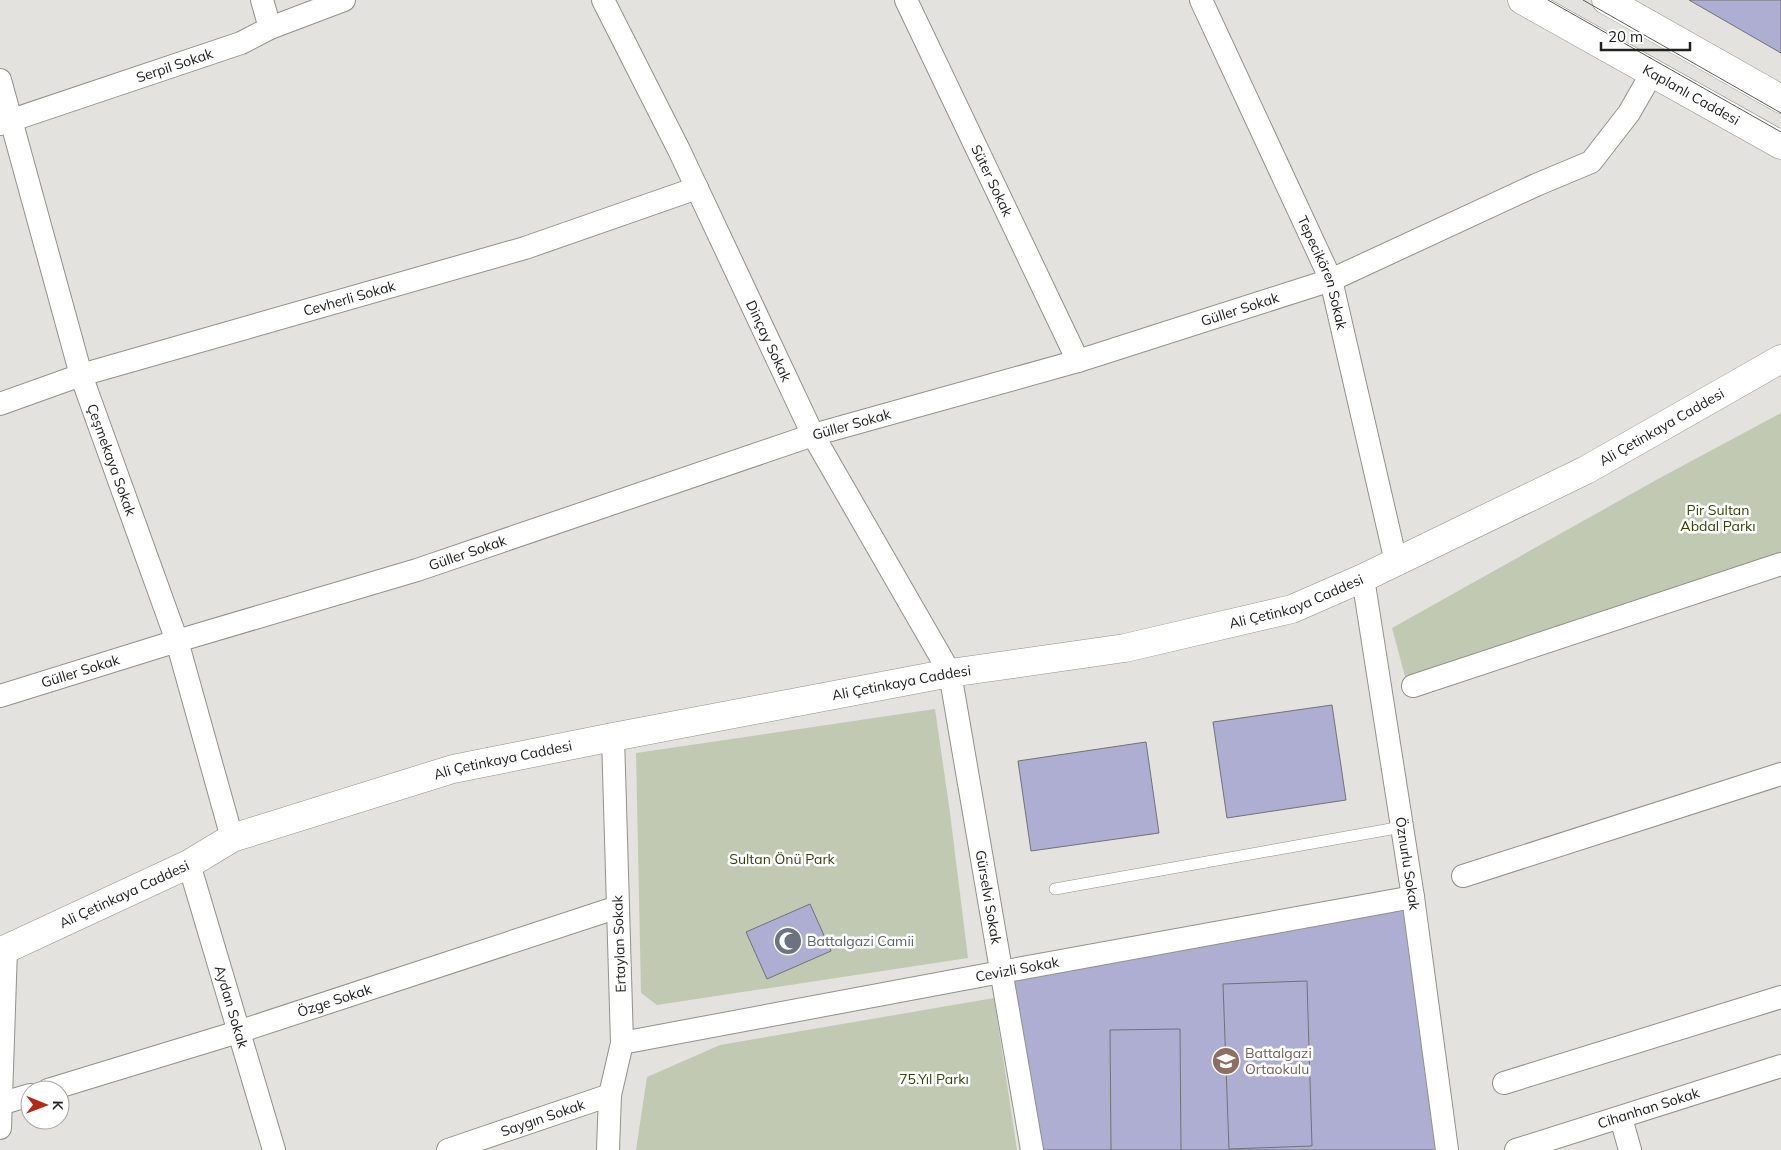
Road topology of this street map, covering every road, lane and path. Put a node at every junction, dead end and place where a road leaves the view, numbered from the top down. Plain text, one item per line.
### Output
1 (262, 0) edge
2 (344, 0) edge
3 (603, 0) edge
4 (906, 0) edge
5 (1201, 0) edge
6 (1522, 0) edge
7 (1606, 0) edge
8 (270, 28) junction
9 (1652, 73) junction
10 (0, 80) edge
11 (1781, 99) edge
12 (5, 123) edge
13 (1781, 145) edge
14 (697, 188) junction
15 (1331, 280) junction
16 (1781, 359) edge
17 (1078, 361) junction
18 (81, 374) junction
19 (0, 404) edge
20 (813, 435) junction
21 (1396, 562) junction
22 (1781, 564) edge
23 (1363, 578) junction
24 (177, 641) junction
25 (950, 673) junction
26 (1413, 686) dead end
27 (0, 696) edge
28 (614, 737) junction
29 (1781, 774) edge
30 (1402, 827) junction
31 (232, 838) junction
32 (189, 864) junction
33 (1463, 876) dead end
34 (1055, 889) dead end
35 (1413, 897) junction
36 (618, 908) junction
37 (3, 952) edge
38 (1001, 972) junction
39 (1781, 997) edge
40 (238, 1032) junction
41 (622, 1043) junction
42 (1781, 1066) edge
43 (70, 1083) edge
44 (1504, 1083) dead end
45 (610, 1095) junction
46 (20, 1099) edge
47 (0, 1104) edge
48 (1621, 1118) junction
49 (0, 1128) edge
50 (274, 1150) edge
51 (448, 1150) edge
52 (608, 1150) edge
53 (1032, 1150) edge
54 (1447, 1150) edge
55 (1516, 1150) edge
56 (1630, 1150) edge

1 - 8 street
2 - 8 street, Serpil Sokak
3 - 14 street, Dinçay Sokak
4 - 17 street, Süter Sokak
5 - 15 street, Tepecikören Sokak
6 - 9 main road, Kaplanlı Caddesi
7 - 11 main road
8 - 12 street, Serpil Sokak
9 - 13 main road, Kaplanlı Caddesi
9 - 15 street, Güller Sokak
10 - 12 street, Çeşmekaya Sokak
12 - 18 street, Çeşmekaya Sokak
14 - 18 street, Cevherli Sokak
14 - 20 street, Dinçay Sokak
15 - 17 street, Güller Sokak
15 - 21 street, Tepecikören Sokak
16 - 21 main road, Ali Çetinkaya Caddesi
17 - 20 street, Güller Sokak
18 - 19 street, Cevherli Sokak
18 - 24 street, Çeşmekaya Sokak
20 - 24 street, Güller Sokak
20 - 25 street, Dinçay Sokak
21 - 23 main road, Ali Çetinkaya Caddesi
22 - 26 street
23 - 25 main road, Ali Çetinkaya Caddesi
23 - 30 street, Öznurlu Sokak
24 - 27 street, Güller Sokak
24 - 31 street, Çeşmekaya Sokak
25 - 28 main road, Ali Çetinkaya Caddesi
25 - 38 street, Gürselvi Sokak
28 - 31 main road, Ali Çetinkaya Caddesi
28 - 36 street, Ertaylan Sokak
29 - 33 street
30 - 34 lane
30 - 35 street, Öznurlu Sokak
31 - 32 main road, Ali Çetinkaya Caddesi
32 - 37 main road, Ali Çetinkaya Caddesi
32 - 40 street, Aydan Sokak
35 - 38 street, Cevizli Sokak
35 - 54 street, Öznurlu Sokak
36 - 40 street, Özge Sokak
36 - 41 street, Ertaylan Sokak
37 - 47 street
38 - 41 street, Cevizli Sokak
38 - 53 street, Gürselvi Sokak
39 - 44 street
40 - 43 street, Özge Sokak
40 - 50 street, Aydan Sokak
41 - 45 street, Ertaylan Sokak
42 - 48 street, Cihanhan Sokak
45 - 51 street, Saygın Sokak
45 - 52 street, Ertaylan Sokak
46 - 47 street
47 - 49 street
48 - 55 street, Cihanhan Sokak
48 - 56 street

